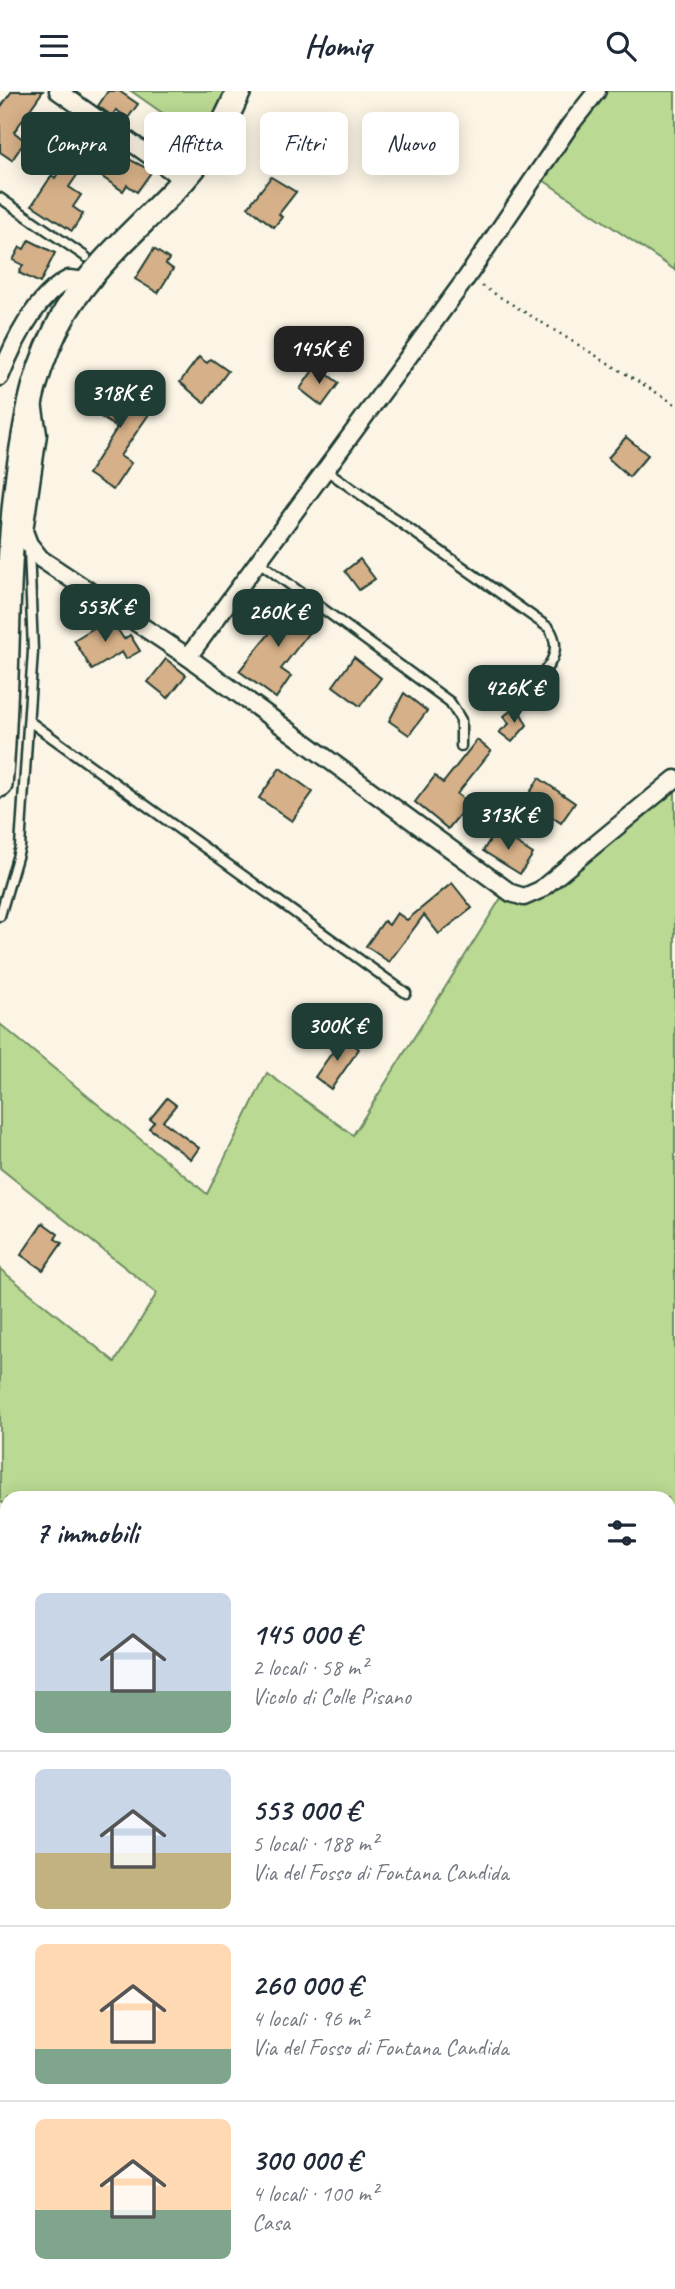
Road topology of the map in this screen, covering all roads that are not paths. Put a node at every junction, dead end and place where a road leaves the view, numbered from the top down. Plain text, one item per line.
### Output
1 (58, 91) edge
2 (239, 91) edge
3 (597, 91) edge
4 (183, 179) junction
5 (0, 198) edge
6 (86, 257) dead end
7 (88, 281) junction
8 (5, 348) edge
9 (0, 377) edge
10 (29, 397) junction
11 (326, 470) junction
12 (29, 544) junction
13 (259, 562) junction
14 (188, 657) junction
15 (527, 691) dead end
16 (29, 721) junction
17 (461, 746) dead end
18 (675, 779) edge
19 (0, 785) edge
20 (0, 916) edge
21 (406, 993) dead end

1 - 4 street
2 - 4 main road
3 - 11 street
4 - 7 main road
5 - 6 lane
7 - 8 street
7 - 10 main road
8 - 9 street
10 - 12 street
10 - 19 main road
11 - 13 street
11 - 15 lane
12 - 14 street
12 - 16 lane
13 - 14 street
13 - 17 lane
14 - 18 street
16 - 20 lane
16 - 21 lane

